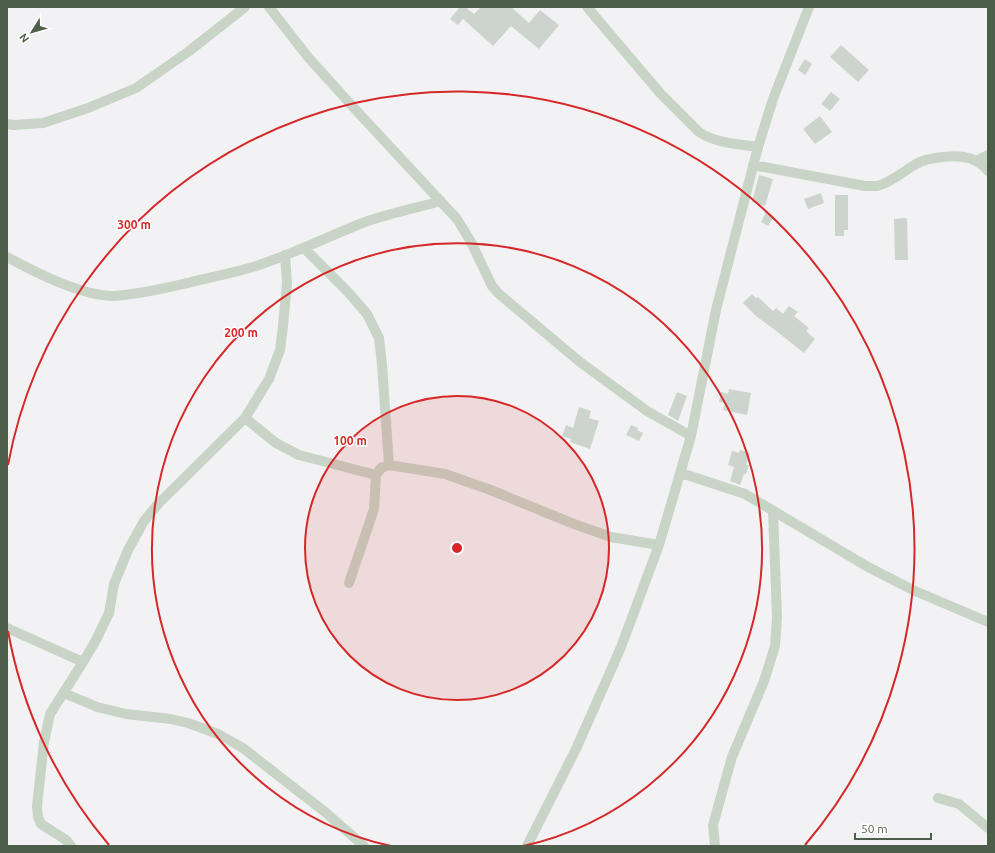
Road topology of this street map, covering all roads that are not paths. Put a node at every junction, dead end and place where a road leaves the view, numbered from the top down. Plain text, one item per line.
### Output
1 (245, 7) edge
2 (269, 7) edge
3 (808, 7) edge
4 (591, 9) edge
5 (7, 124) edge
6 (758, 147) junction
7 (988, 155) edge
8 (976, 161) junction
9 (753, 165) junction
10 (988, 171) edge
11 (441, 201) junction
12 (304, 248) junction
13 (285, 255) junction
14 (7, 257) edge
15 (245, 418) junction
16 (691, 436) junction
17 (389, 465) junction
18 (681, 473) junction
19 (376, 475) junction
20 (773, 511) junction
21 (659, 545) junction
22 (349, 583) dead end
23 (988, 622) edge
24 (7, 628) edge
25 (84, 662) junction
26 (64, 693) junction
27 (938, 798) dead end
28 (988, 828) edge
29 (71, 846) edge
30 (364, 846) edge
31 (527, 846) edge
32 (715, 846) edge

1 - 5 street
2 - 11 street
3 - 6 street
4 - 6 street
6 - 9 street
7 - 8 street
8 - 9 street
8 - 10 street
9 - 16 street
11 - 12 street
11 - 16 street
12 - 13 street
12 - 17 street
13 - 14 street
13 - 15 street
15 - 19 street
15 - 25 street
16 - 18 street
17 - 19 street
17 - 21 street
18 - 20 street
18 - 21 street
19 - 22 street
20 - 23 street
20 - 32 street
21 - 31 street
24 - 25 street
25 - 26 street
26 - 29 street
26 - 30 street
27 - 28 street

